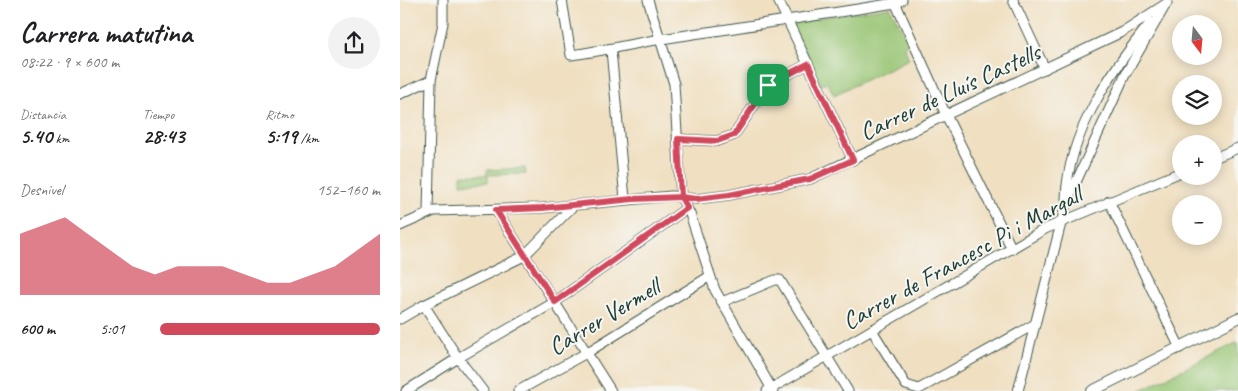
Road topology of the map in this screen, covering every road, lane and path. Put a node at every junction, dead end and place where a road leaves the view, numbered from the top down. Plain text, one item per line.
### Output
1 (443, 0) edge
2 (562, 0) edge
3 (648, 0) edge
4 (778, 0) edge
5 (1013, 0) edge
6 (897, 1) edge
7 (1168, 1) edge
8 (788, 21) junction
9 (660, 39) junction
10 (611, 50) junction
11 (808, 64) junction
12 (1045, 69) junction
13 (431, 80) junction
14 (400, 94) edge
15 (946, 115) junction
16 (678, 139) junction
17 (1238, 148) edge
18 (1222, 155) edge
19 (853, 160) junction
20 (1172, 176) edge
21 (681, 197) junction
22 (625, 199) junction
23 (1109, 201) junction
24 (1066, 204) junction
25 (573, 206) junction
26 (687, 208) junction
27 (496, 210) junction
28 (428, 213) junction
29 (1062, 220) junction
30 (400, 226) edge
31 (1012, 249) junction
32 (524, 256) junction
33 (710, 276) junction
34 (555, 302) junction
35 (722, 302) junction
36 (424, 305) junction
37 (1238, 318) edge
38 (400, 319) edge
39 (1035, 324) junction
40 (872, 330) junction
41 (1180, 348) junction
42 (588, 352) junction
43 (827, 356) junction
44 (458, 358) junction
45 (770, 390) edge
46 (406, 391) edge
47 (483, 391) edge
48 (518, 391) edge
49 (611, 391) edge
50 (848, 391) edge
51 (1018, 391) edge
52 (1092, 391) edge

1 - 13 street
2 - 10 street
3 - 9 street
4 - 8 street
5 - 12 street
6 - 8 street
6 - 15 street
7 - 12 street, Carrer de Lluís Castells
7 - 24 street
7 - 24 street
8 - 9 street
8 - 11 street
9 - 10 street
9 - 16 street
10 - 22 street
11 - 16 street
11 - 19 street
12 - 15 street, Carrer de Lluís Castells
13 - 14 street
13 - 28 street
15 - 19 street, Carrer de Lluís Castells
15 - 31 street
16 - 21 street
17 - 18 street
19 - 21 street, Carrer de Lluís Castells
20 - 23 street, Carrer de Francesc Pi i Margall
21 - 22 street, Carrer de Lluís Castells
21 - 26 street
22 - 25 street, Carrer de Lluís Castells
23 - 29 street, Carrer de Francesc Pi i Margall
23 - 41 street
24 - 29 street
25 - 27 street, Carrer de Lluís Castells
25 - 32 street
26 - 33 street
26 - 34 street
27 - 28 street, Carrer de Lluís Castells
27 - 32 street
28 - 30 street, Carrer de Lluís Castells
29 - 31 street, Carrer de Francesc Pi i Margall
29 - 39 street
31 - 40 street, Carrer de Francesc Pi i Margall
32 - 34 street
32 - 36 street
33 - 35 street
33 - 42 street, Carrer Vermell
34 - 42 street
34 - 44 street
35 - 43 street
35 - 45 street
36 - 38 street
36 - 44 street
37 - 41 street
39 - 40 street
39 - 51 street
40 - 43 street, Carrer de Francesc Pi i Margall
41 - 52 street
42 - 48 street, Carrer Vermell
42 - 49 street
43 - 45 street, Carrer de Francesc Pi i Margall
43 - 50 street
44 - 46 street
44 - 47 street

